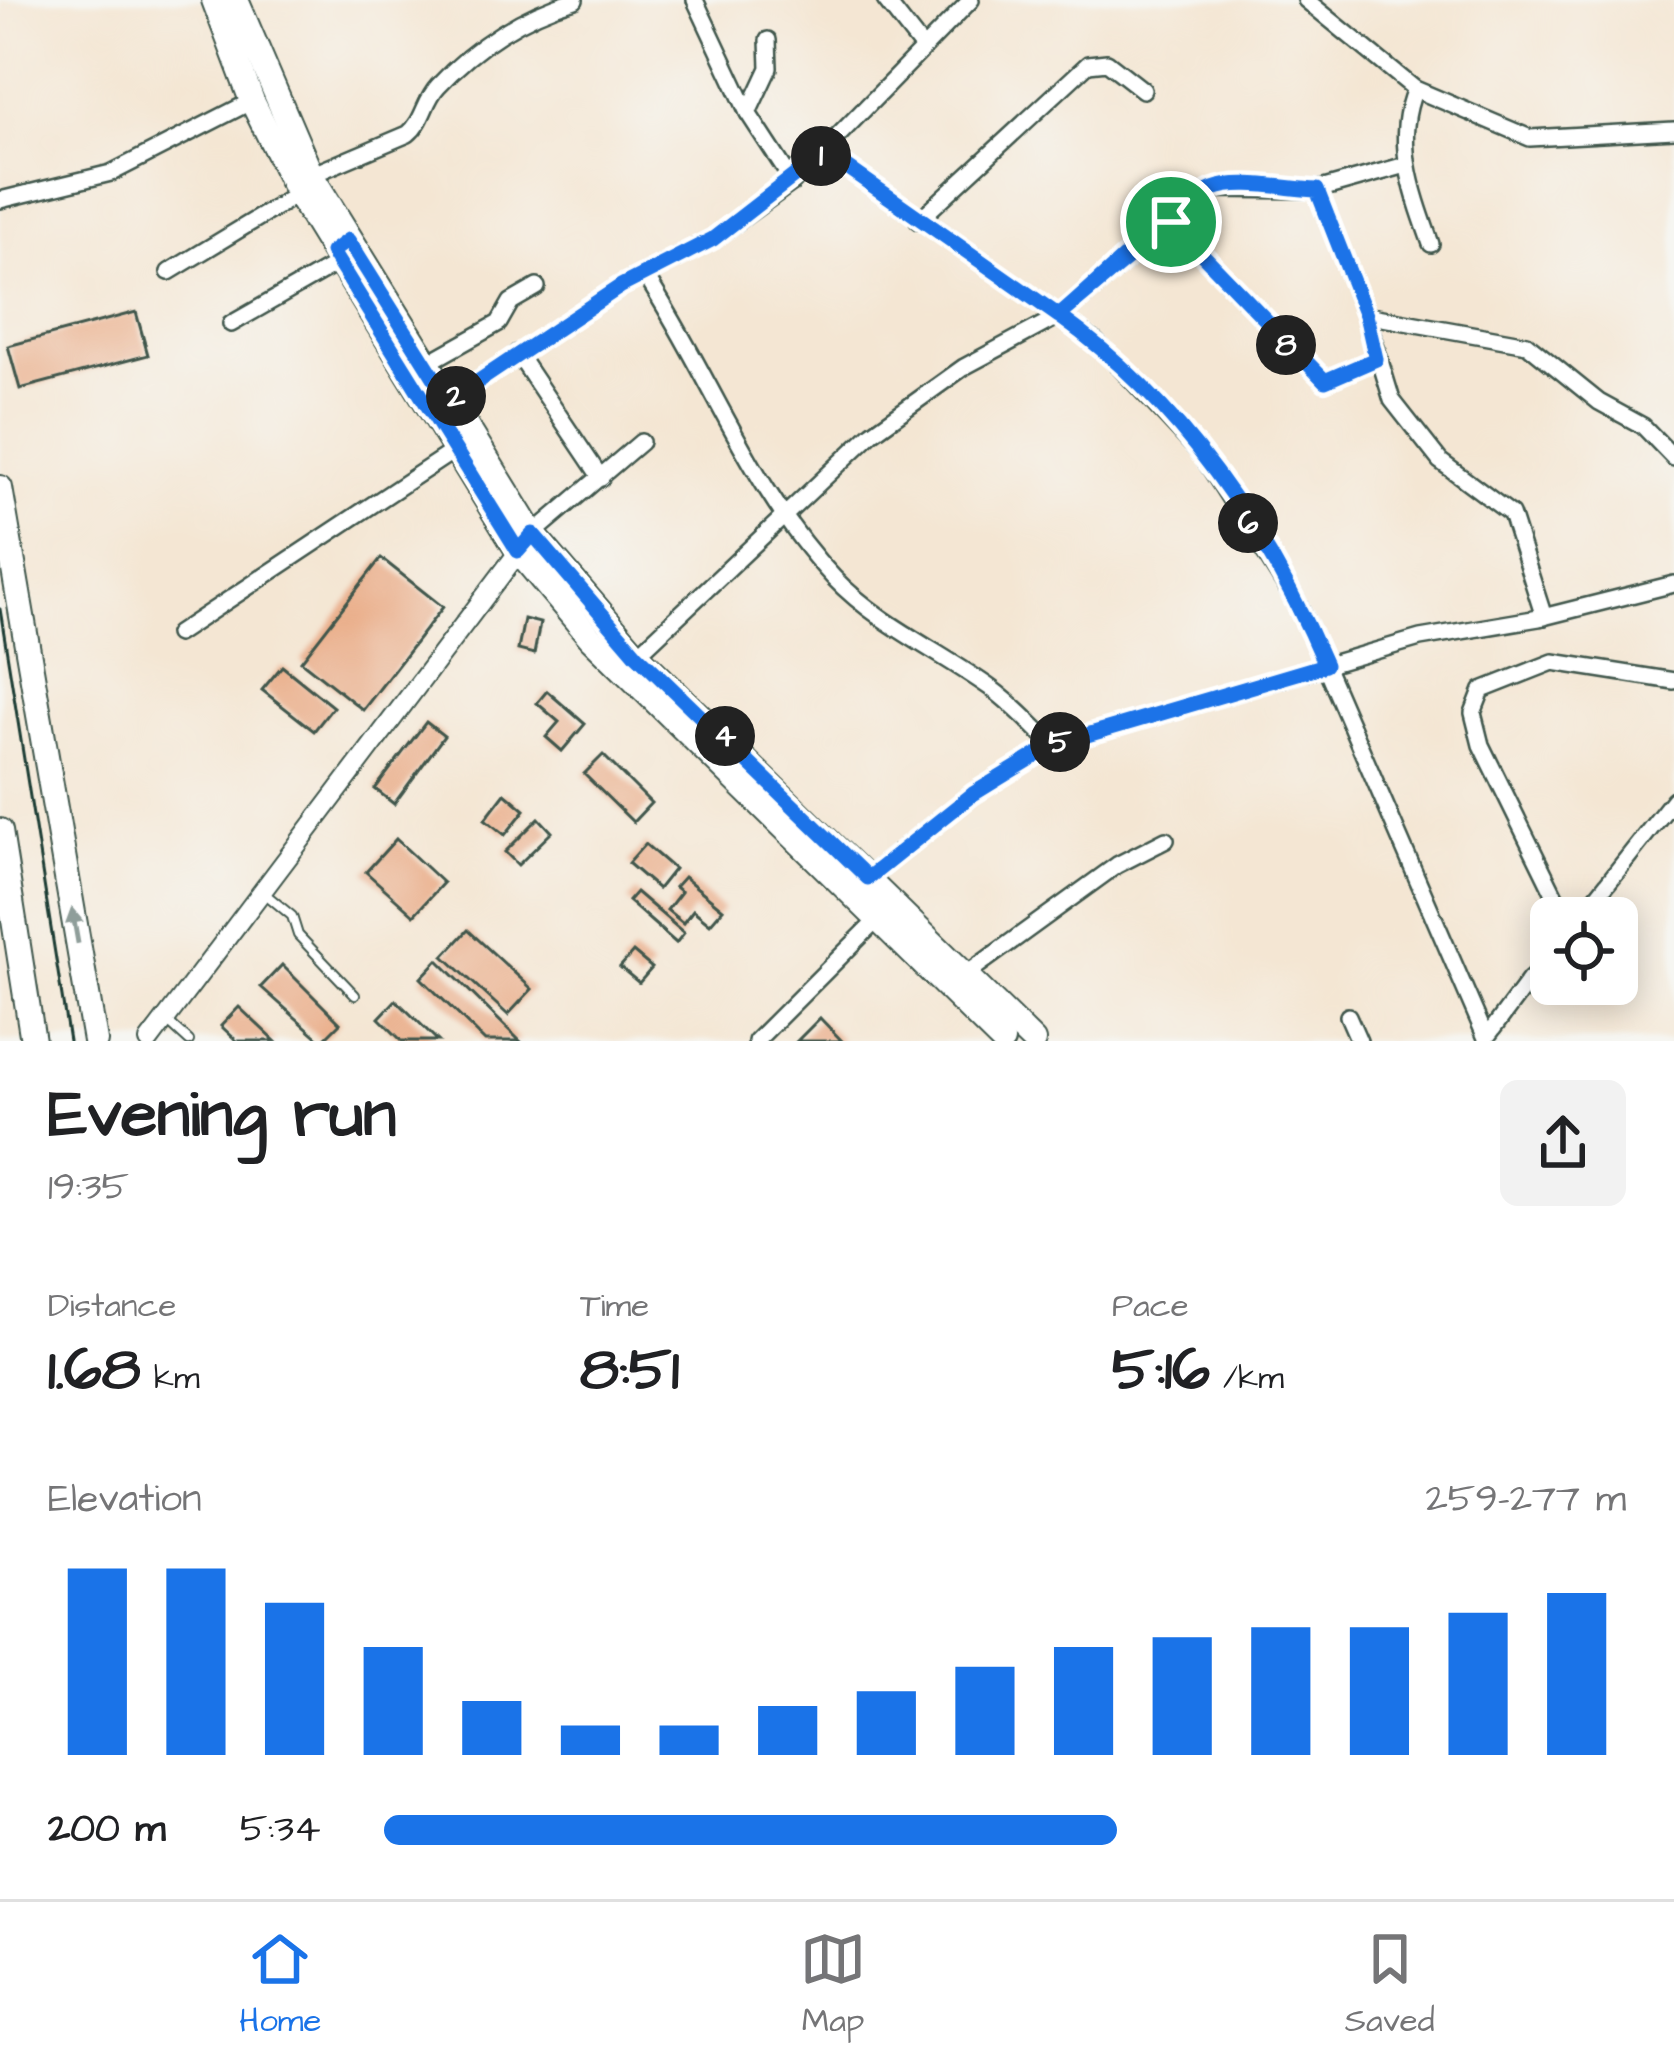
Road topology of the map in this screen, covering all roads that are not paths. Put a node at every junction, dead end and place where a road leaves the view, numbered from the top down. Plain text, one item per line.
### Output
1 (214, 0) edge
2 (236, 0) edge
3 (574, 0) edge
4 (695, 0) edge
5 (885, 0) edge
6 (970, 0) edge
7 (1306, 0) edge
8 (768, 40) dead end
9 (922, 47) junction
10 (1414, 89) junction
11 (1143, 90) dead end
12 (252, 101) junction
13 (748, 112) junction
14 (1674, 130) edge
15 (825, 152) junction
16 (1406, 165) junction
17 (794, 182) junction
18 (304, 184) junction
19 (1317, 190) junction
20 (0, 200) edge
21 (918, 221) junction
22 (1171, 222) junction
23 (1431, 244) dead end
24 (339, 252) junction
25 (170, 272) dead end
26 (645, 275) junction
27 (537, 287) dead end
28 (1366, 315) junction
29 (1059, 316) junction
30 (230, 324) dead end
31 (517, 353) junction
32 (1376, 359) junction
33 (424, 365) junction
34 (449, 401) junction
35 (641, 442) dead end
36 (452, 452) junction
37 (1674, 458) edge
38 (601, 478) junction
39 (0, 488) edge
40 (787, 515) junction
41 (526, 542) junction
42 (1674, 584) edge
43 (1544, 617) junction
44 (177, 634) dead end
45 (637, 655) junction
46 (1325, 665) junction
47 (1674, 681) edge
48 (1053, 745) junction
49 (1674, 799) edge
50 (0, 831) edge
51 (1166, 840) dead end
52 (868, 878) junction
53 (262, 891) junction
54 (1556, 897) edge
55 (1597, 897) edge
56 (880, 917) junction
57 (968, 973) junction
58 (1530, 979) edge
59 (355, 995) dead end
60 (1348, 1016) dead end
61 (165, 1019) junction
62 (1485, 1040) edge
63 (33, 1041) edge
64 (95, 1041) edge
65 (148, 1041) edge
66 (189, 1041) edge
67 (756, 1041) edge
68 (1002, 1041) edge
69 (1033, 1041) edge
70 (1359, 1041) edge

1 - 12 main road
2 - 18 main road
3 - 18 street
4 - 13 street
5 - 9 street
6 - 9 street
7 - 10 street
8 - 13 street
9 - 15 street
10 - 14 street
10 - 16 street
11 - 21 street
12 - 18 main road
12 - 20 street
13 - 17 street
15 - 17 street
15 - 21 street
16 - 19 street
16 - 23 street
17 - 26 street
18 - 24 main road
18 - 25 street
19 - 22 street
19 - 28 street
21 - 29 street
22 - 29 street
22 - 32 street
24 - 30 street
24 - 33 main road
24 - 36 main road
26 - 31 street
26 - 40 street
27 - 33 street
28 - 32 street
28 - 37 street
29 - 40 street
29 - 46 street
31 - 34 street
31 - 38 street
32 - 43 street
33 - 34 main road
34 - 41 main road
35 - 38 street
36 - 41 main road
36 - 44 street
38 - 41 street
64 -> 39 main road
40 - 45 street
40 - 48 street
41 - 45 main road
41 - 53 street
41 - 56 main road
42 - 43 street
43 - 46 street
45 - 52 main road
46 - 48 street
46 - 62 street
47 - 54 street
48 - 52 street
49 - 55 street
50 - 63 main road
51 - 57 street
52 - 57 main road
53 - 59 lane
53 - 61 street
56 - 67 street
56 - 68 main road
57 - 69 main road
58 - 62 street
60 - 70 street
61 - 65 street
61 - 66 lane

